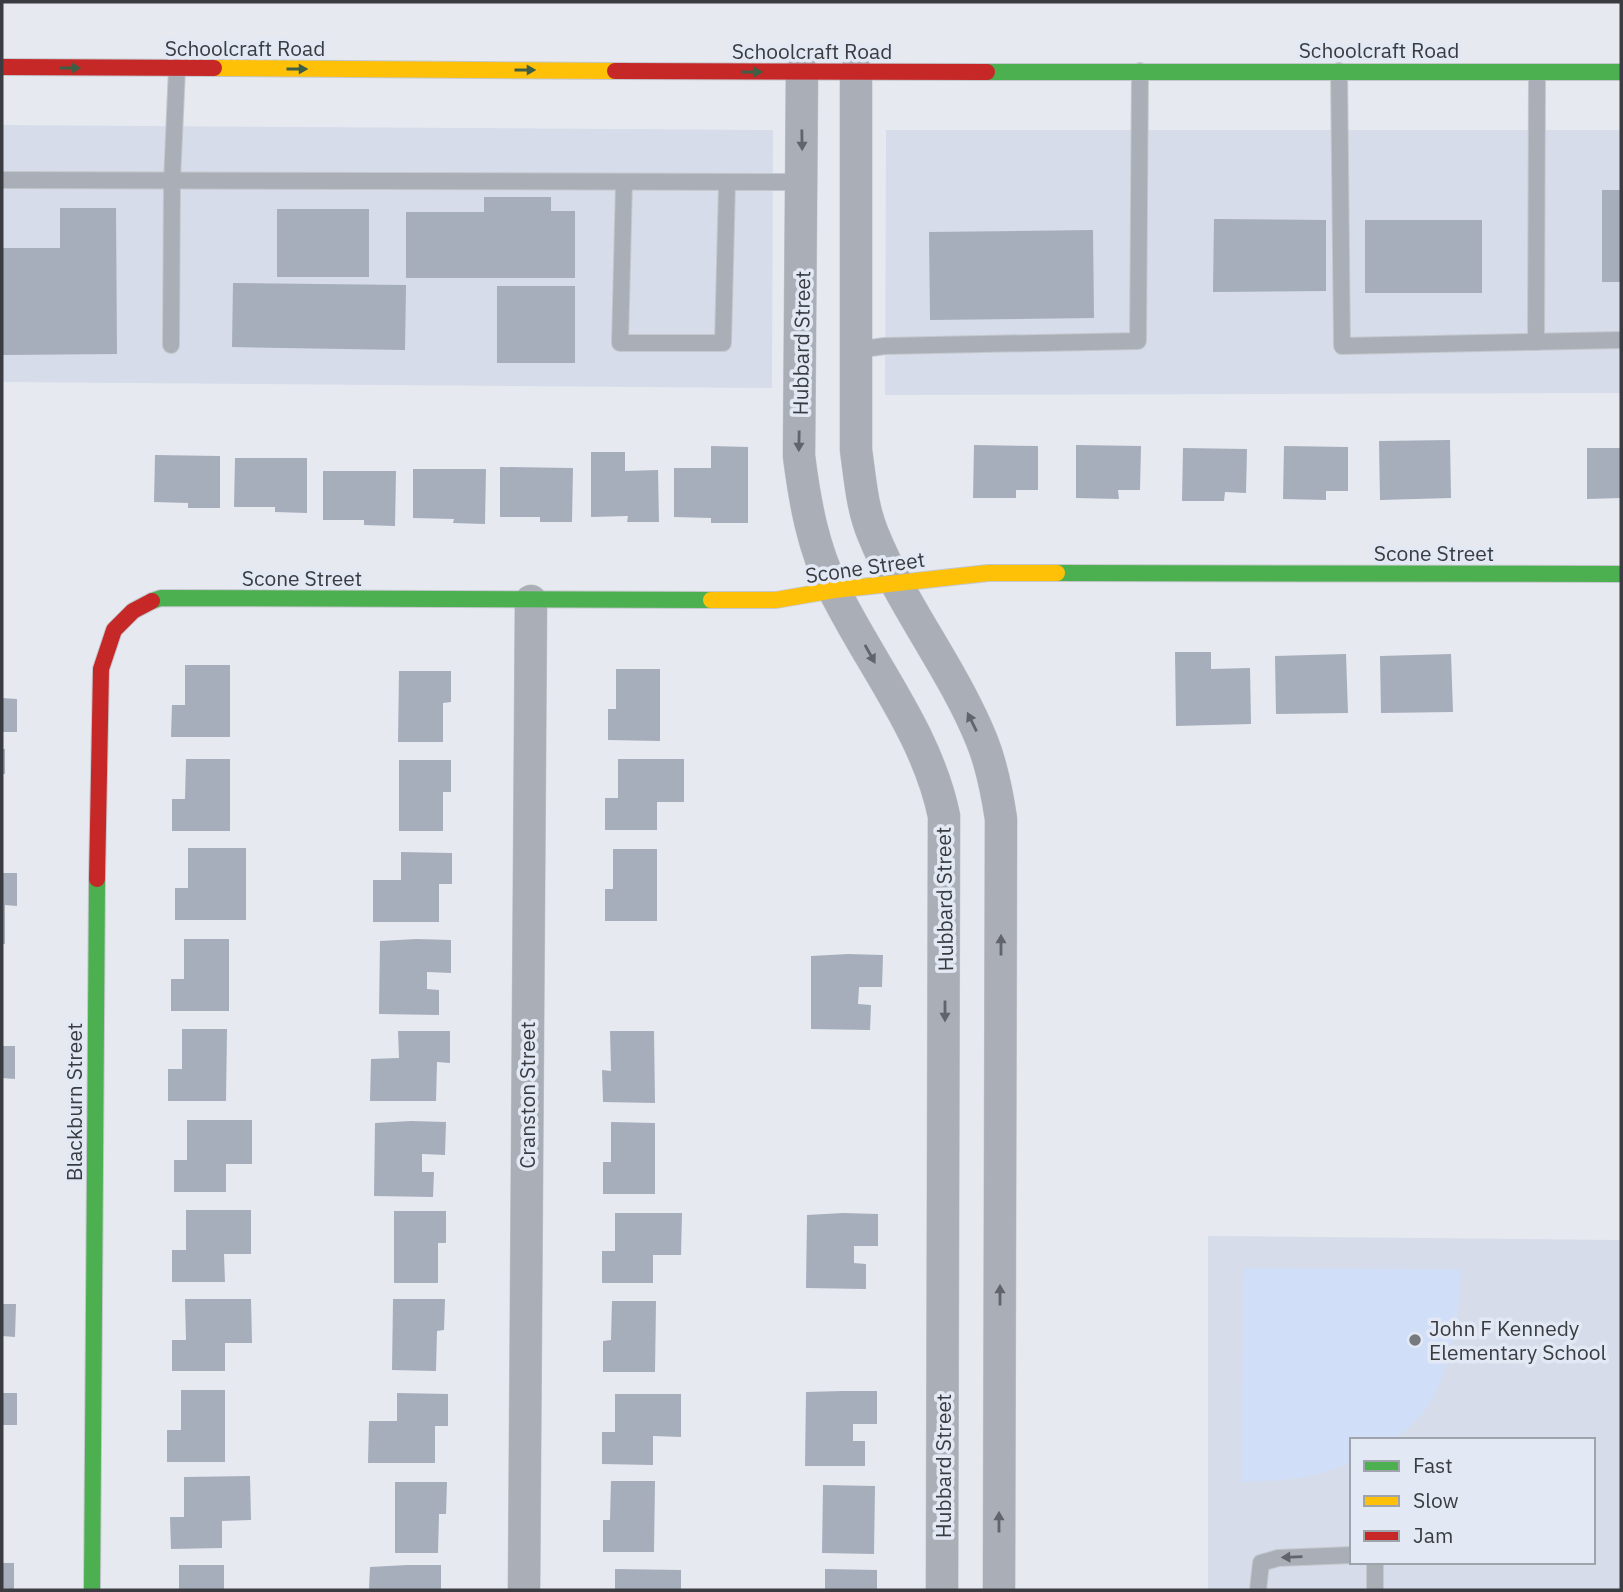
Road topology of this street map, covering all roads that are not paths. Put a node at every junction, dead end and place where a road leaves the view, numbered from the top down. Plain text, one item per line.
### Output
1 (2, 68) edge
2 (177, 68) junction
3 (1140, 71) junction
4 (1339, 71) junction
5 (802, 72) junction
6 (856, 72) junction
7 (1537, 72) junction
8 (1621, 72) edge
9 (2, 180) edge
10 (172, 181) junction
11 (803, 182) junction
12 (624, 184) junction
13 (727, 184) junction
14 (1621, 340) edge
15 (1536, 342) junction
16 (171, 345) dead end
17 (856, 350) junction
18 (1621, 574) edge
19 (895, 582) junction
20 (834, 590) junction
21 (531, 601) junction
22 (121, 619) joint
23 (1350, 1555) edge
24 (1375, 1564) edge
25 (92, 1590) edge
26 (524, 1590) edge
27 (942, 1590) edge
28 (999, 1590) edge
29 (1258, 1590) edge
30 (1375, 1590) edge

1 -> 2 street, Schoolcraft Road
2 -> 5 street, Schoolcraft Road
2 - 10 lane
3 - 4 street, Schoolcraft Road
3 - 6 street, Schoolcraft Road
3 - 17 lane
4 - 7 street, Schoolcraft Road
4 - 15 lane
5 - 6 street, Schoolcraft Road
5 -> 11 street, Hubbard Street
6 - 17 street
7 - 8 street, Schoolcraft Road
7 - 15 lane
9 - 10 lane
10 - 12 lane
10 - 16 lane
11 - 13 lane
11 -> 20 street, Hubbard Street
12 - 13 lane
12 - 13 lane
14 - 15 lane
17 - 19 street
18 - 19 street, Scone Street
19 - 20 street, Scone Street
28 -> 19 street
20 - 21 street, Scone Street
20 -> 27 street, Hubbard Street
21 - 22 street, Scone Street
21 - 26 street, Cranston Street
22 - 25 street, Blackburn Street
23 -> 29 lane
24 - 30 lane

